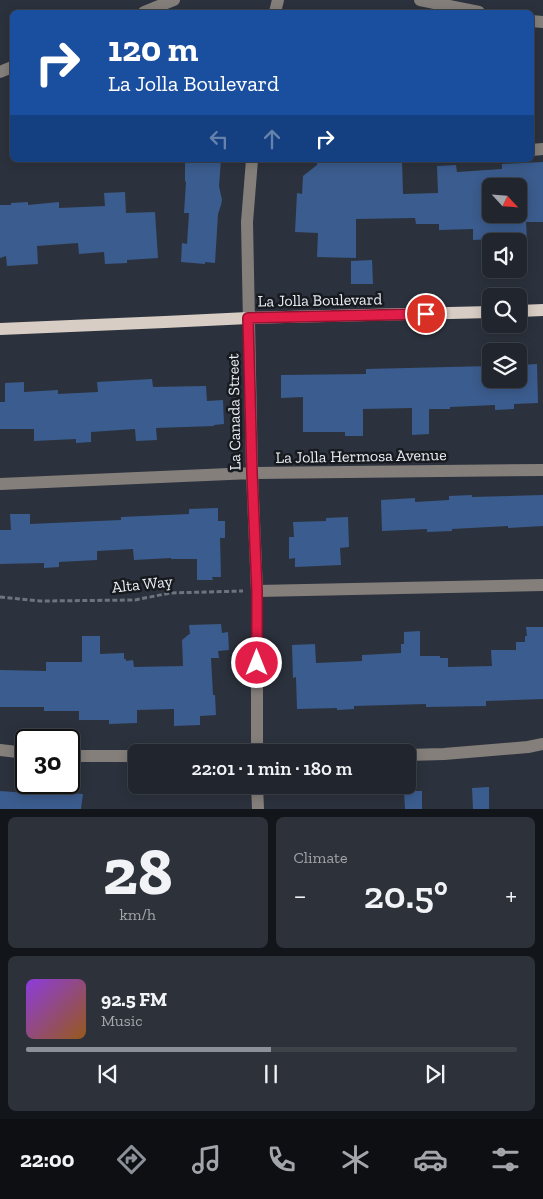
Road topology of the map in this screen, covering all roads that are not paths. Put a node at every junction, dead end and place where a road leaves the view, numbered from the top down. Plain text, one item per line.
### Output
1 (174, 0) edge
2 (420, 0) edge
3 (149, 10) edge
4 (470, 10) edge
5 (252, 162) edge
6 (543, 310) edge
7 (527, 311) edge
8 (482, 312) edge
9 (248, 318) junction
10 (0, 329) edge
11 (543, 470) edge
12 (252, 473) junction
13 (0, 484) edge
14 (543, 585) edge
15 (257, 591) junction
16 (257, 744) edge
17 (543, 744) edge
18 (0, 750) edge
19 (15, 752) edge
20 (416, 755) edge
21 (80, 756) edge
22 (128, 756) edge
23 (258, 794) edge
24 (258, 809) edge

1 - 3 street
2 - 4 street
5 - 9 street, La Canada Street
6 - 7 main road
8 - 9 main road, La Jolla Boulevard
9 - 10 main road, La Jolla Boulevard
9 - 12 street, La Canada Street
11 - 12 street, La Jolla Hermosa Avenue
12 - 13 street, La Jolla Hermosa Avenue
12 - 15 street, La Canada Street
14 - 15 street
15 - 16 street, La Canada Street
17 - 20 street
18 - 19 street
21 - 22 street
23 - 24 street

